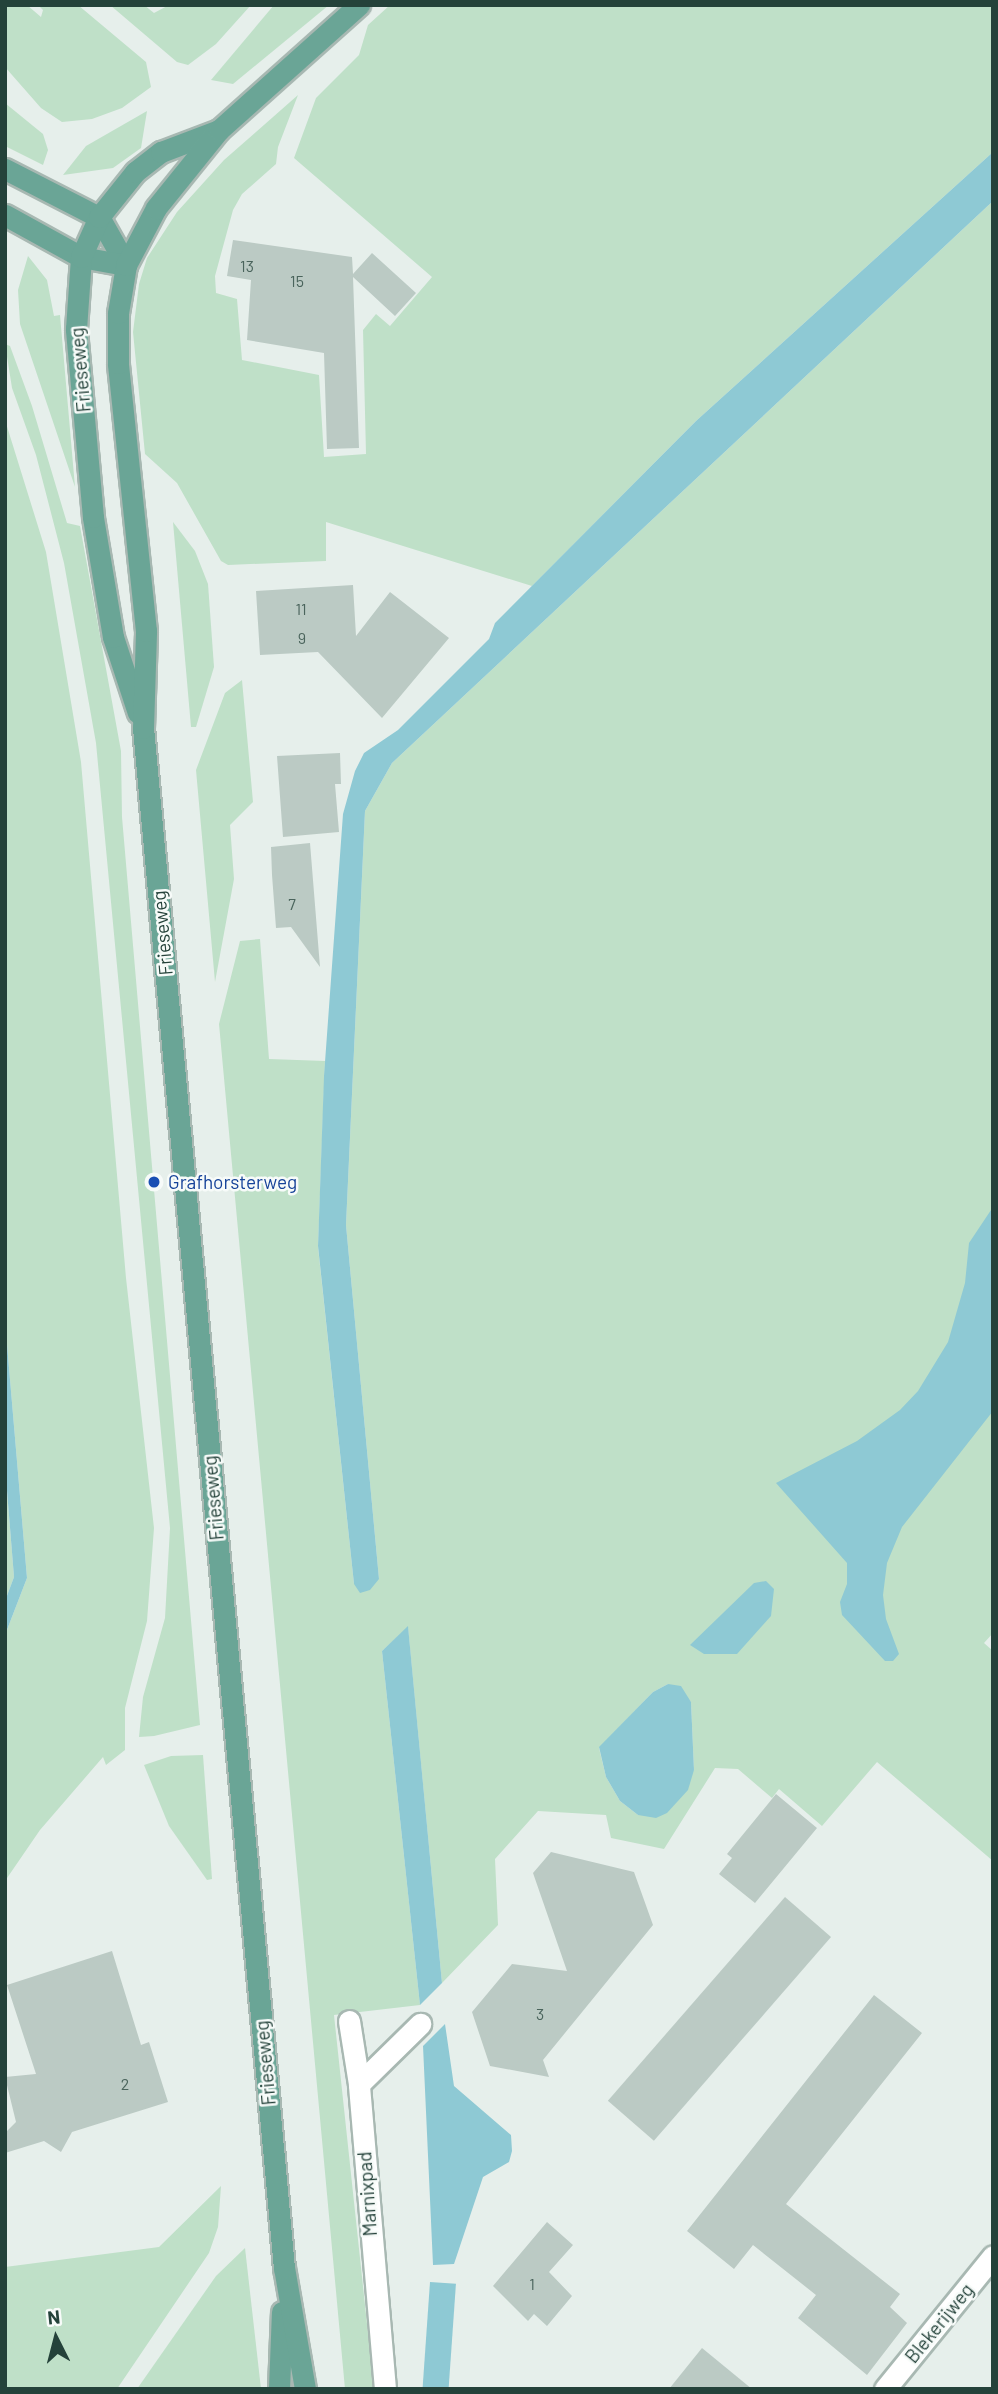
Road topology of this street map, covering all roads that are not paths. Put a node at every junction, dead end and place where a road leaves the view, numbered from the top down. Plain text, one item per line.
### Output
1 (359, 5) edge
2 (219, 130) junction
3 (5, 169) edge
4 (5, 215) edge
5 (99, 217) junction
6 (81, 257) junction
7 (127, 265) junction
8 (143, 728) junction
9 (349, 2021) dead end
10 (419, 2024) dead end
11 (359, 2084) junction
12 (993, 2256) edge
13 (284, 2268) junction
14 (279, 2389) edge
15 (305, 2389) edge
16 (385, 2389) edge
17 (885, 2389) edge

1 - 2 main road
2 - 5 main road
2 - 7 main road
3 - 5 main road
4 - 6 main road
5 - 6 main road, Frieseweg
5 - 7 main road
6 - 7 main road
6 - 8 main road, Frieseweg
7 - 8 main road, Frieseweg
8 - 13 main road, Frieseweg
9 - 11 street
10 - 11 street
11 - 16 street, Marnixpad
12 - 17 street, Blekerijweg
13 - 14 main road, Frieseweg
13 - 15 main road, Frieseweg

